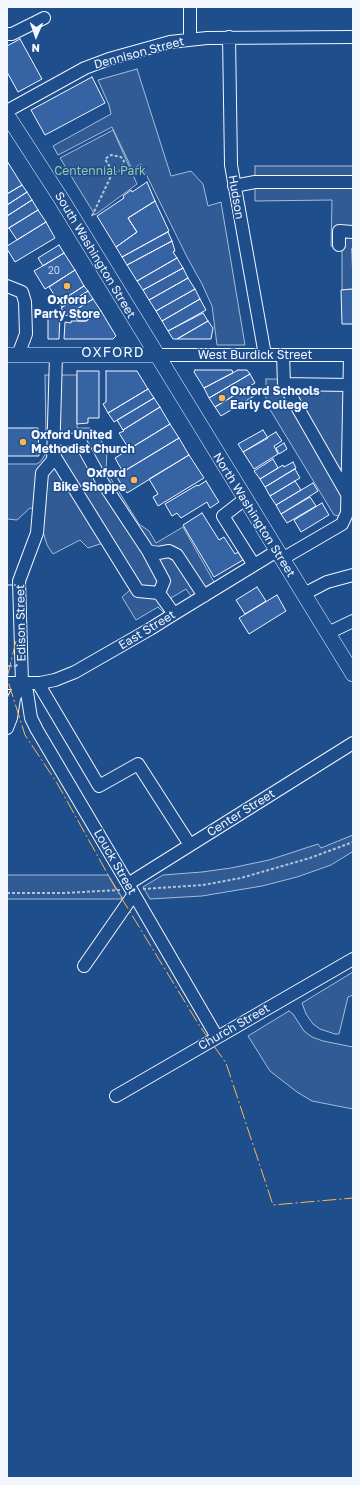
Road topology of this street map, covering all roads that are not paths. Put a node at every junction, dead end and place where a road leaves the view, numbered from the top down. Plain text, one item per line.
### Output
1 (190, 7) edge
2 (44, 18) dead end
3 (7, 34) edge
4 (229, 37) junction
5 (353, 37) edge
6 (190, 39) junction
7 (7, 110) edge
8 (7, 115) edge
9 (353, 182) edge
10 (234, 186) junction
11 (353, 232) edge
12 (339, 245) dead end
13 (7, 286) edge
14 (12, 355) edge
15 (56, 355) junction
16 (156, 355) junction
17 (265, 355) junction
18 (283, 355) junction
19 (351, 355) edge
20 (284, 384) junction
21 (349, 385) junction
22 (54, 438) junction
23 (53, 454) junction
24 (347, 495) junction
25 (245, 500) junction
26 (347, 525) edge
27 (148, 550) junction
28 (279, 555) junction
29 (254, 566) junction
30 (353, 575) edge
31 (159, 593) junction
32 (304, 594) junction
33 (204, 596) junction
34 (174, 614) junction
35 (353, 621) edge
36 (328, 633) junction
37 (353, 674) edge
38 (7, 683) edge
39 (22, 683) junction
40 (38, 683) junction
41 (7, 728) edge
42 (353, 743) edge
43 (190, 845) junction
44 (131, 889) junction
45 (353, 959) edge
46 (84, 966) dead end
47 (217, 1037) junction
48 (116, 1096) dead end

1 - 6 street
2 - 3 street
4 - 5 street, Dennison Street
4 - 6 street, Dennison Street
4 - 10 street, Hudson
6 - 7 street, Dennison Street
8 - 16 main road, South Washington Street
9 - 10 street
10 - 17 street, Hudson
11 - 12 street
13 - 14 street
14 - 15 main road
15 - 16 main road
15 - 22 street, Edison Street
16 - 17 street, West Burdick Street
16 - 25 main road, North Washington Street
17 - 18 street, West Burdick Street
18 - 19 street, West Burdick Street
18 - 20 street
19 - 21 street
20 - 21 street
20 - 24 street
21 - 24 street
22 - 23 street, Edison Street
22 - 27 street
23 - 31 street
23 - 39 street, Edison Street
24 - 26 street
25 - 28 main road, North Washington Street
25 - 29 street
26 - 28 street, East Street
27 - 31 street
27 - 33 street
28 - 29 street, East Street
28 - 32 main road, North Washington Street
29 - 33 street, East Street
30 - 32 street
31 - 34 street
32 - 36 main road, North Washington Street
33 - 34 street, East Street
34 - 40 street, East Street
35 - 36 street
36 - 37 main road, North Washington Street
38 - 39 street, East Street
39 - 40 street, East Street
39 - 41 street
39 - 44 street, Louck Street
40 - 43 street
42 - 43 street, Center Street
43 - 44 street, Center Street
44 - 46 street
44 - 47 street, Louck Street
45 - 47 street, Church Street
47 - 48 street, Church Street

